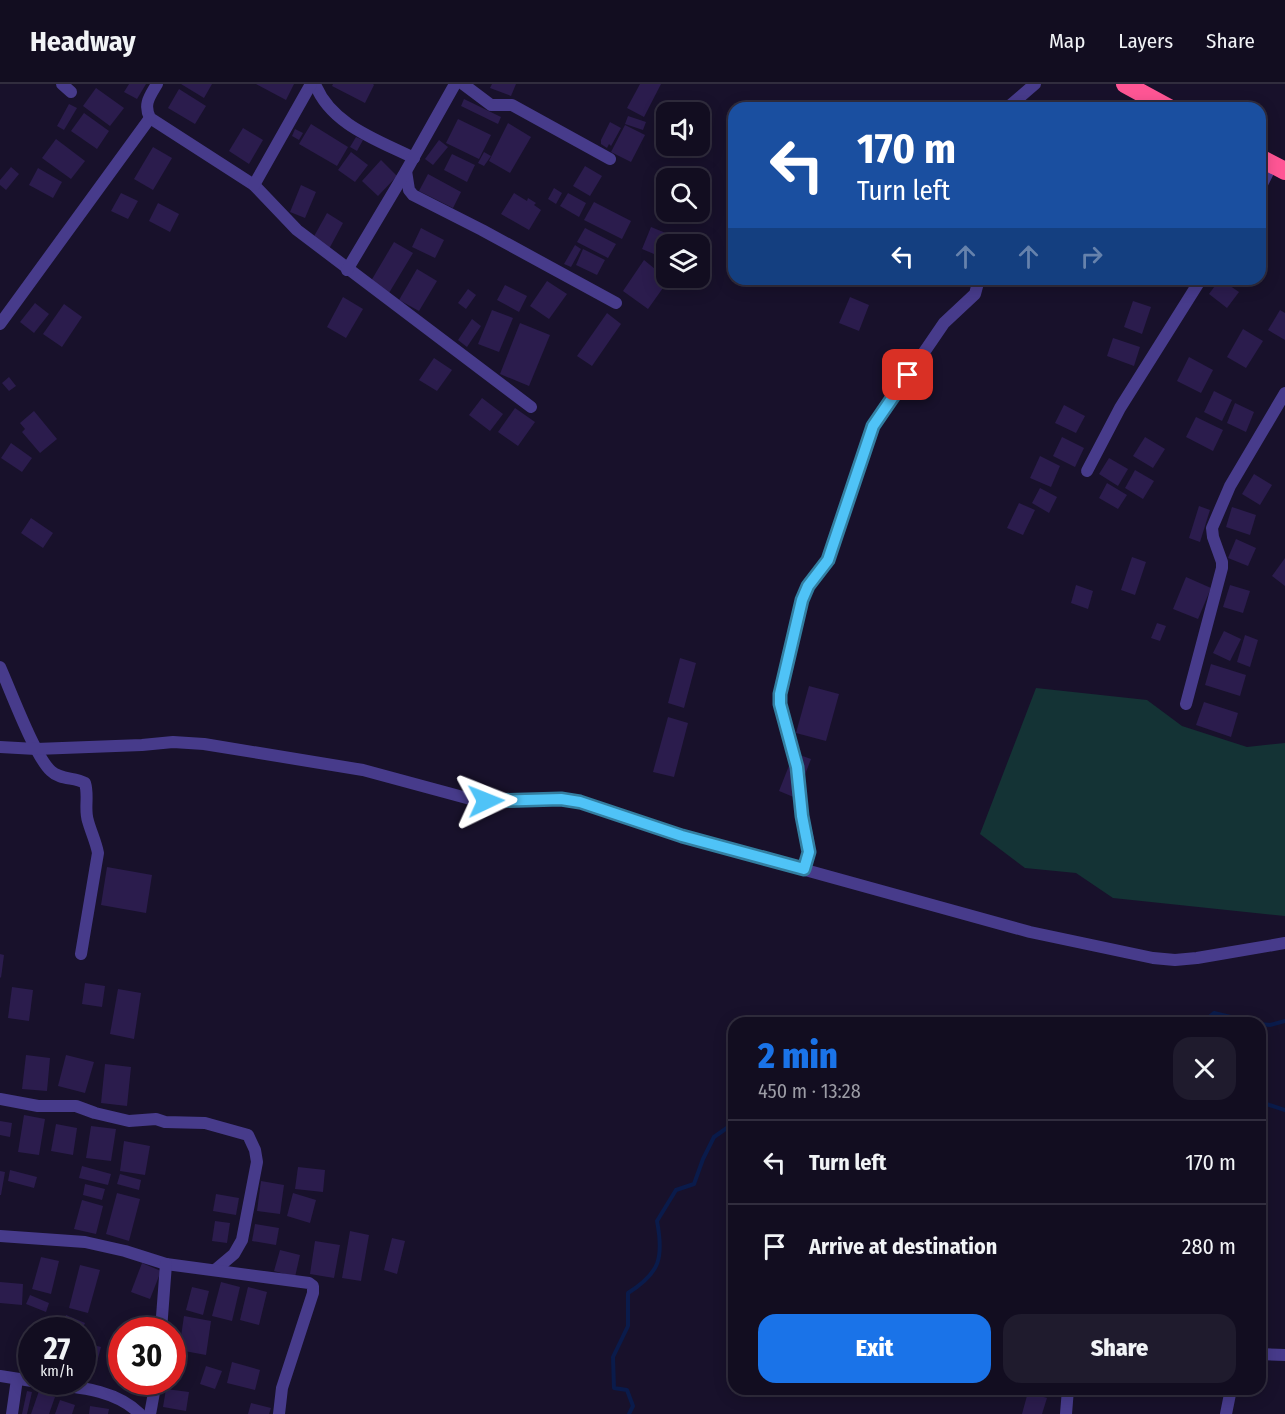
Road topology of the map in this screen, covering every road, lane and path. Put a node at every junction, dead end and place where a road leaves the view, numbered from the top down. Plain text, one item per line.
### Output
1 (157, 84) edge
2 (313, 84) edge
3 (455, 84) edge
4 (464, 84) edge
5 (1035, 84) edge
6 (1125, 84) edge
7 (1014, 102) edge
8 (1158, 102) edge
9 (150, 118) junction
10 (414, 158) junction
11 (610, 159) dead end
12 (406, 171) junction
13 (254, 185) junction
14 (347, 270) junction
15 (977, 285) edge
16 (1197, 285) edge
17 (616, 303) dead end
18 (0, 324) edge
19 (1285, 393) edge
20 (531, 408) dead end
21 (1087, 471) dead end
22 (0, 667) edge
23 (1186, 704) dead end
24 (0, 747) edge
25 (36, 749) junction
26 (804, 869) junction
27 (1285, 943) edge
28 (81, 954) dead end
29 (0, 1099) edge
30 (0, 1236) edge
31 (166, 1264) junction
32 (215, 1270) junction
33 (162, 1317) edge
34 (1266, 1354) edge
35 (1285, 1355) edge
36 (0, 1376) edge
37 (17, 1379) joint
38 (96, 1391) edge
39 (154, 1395) edge
40 (1068, 1395) edge
41 (1230, 1395) edge
42 (12, 1414) edge
43 (140, 1414) edge
44 (150, 1414) edge
45 (279, 1414) edge
46 (1066, 1414) edge
47 (1226, 1414) edge

1 - 9 street
2 - 10 street
2 - 13 street
3 - 10 street
4 - 11 street
5 - 7 street
6 - 8 highway
9 - 13 street
9 - 18 street
10 - 12 street
12 - 14 street
12 - 17 street
13 - 14 street
14 - 20 street
15 - 26 street
16 - 21 street
19 - 23 street
22 - 25 street
24 - 25 street
25 - 26 street
25 - 28 street
26 - 27 street
29 - 32 street
30 - 31 street
31 - 32 street
31 - 33 street
32 - 45 street
34 - 35 street
36 - 37 street
37 - 42 street
38 - 43 street
39 - 44 street
40 - 46 street
41 - 47 street

